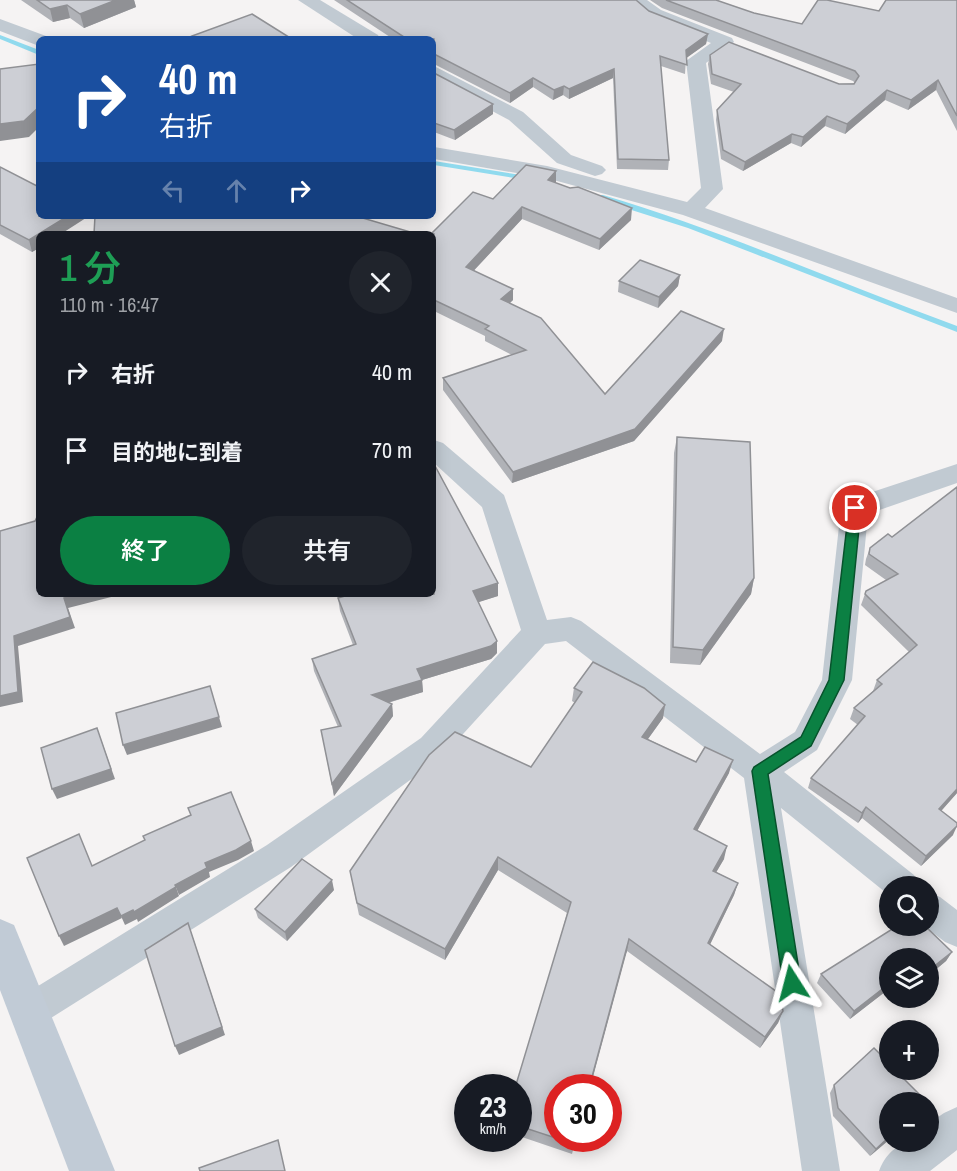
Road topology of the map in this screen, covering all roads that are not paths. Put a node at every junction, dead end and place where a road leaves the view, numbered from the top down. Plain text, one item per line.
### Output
1 (307, 0) edge
2 (635, 0) edge
3 (0, 25) edge
4 (366, 36) edge
5 (36, 39) edge
6 (725, 42) junction
7 (747, 50) edge
8 (436, 73) edge
9 (436, 153) edge
10 (666, 204) junction
11 (691, 210) junction
12 (957, 306) edge
13 (436, 451) edge
14 (957, 472) edge
15 (537, 633) junction
16 (759, 771) junction
17 (890, 876) edge
18 (939, 917) edge
19 (957, 931) edge
20 (0, 939) edge
21 (30, 1011) junction
22 (957, 1126) edge
23 (92, 1171) edge
24 (821, 1171) edge
25 (898, 1171) edge

1 - 4 street
2 - 6 street
3 - 5 street
6 - 7 street
6 - 11 street
8 - 10 street
9 - 10 street
10 - 11 street
11 - 12 street
13 - 15 street
14 - 16 street
15 - 16 street
15 - 21 street
16 - 17 street
16 - 24 street
18 - 19 street
20 - 21 street
21 - 23 street
22 - 25 street

